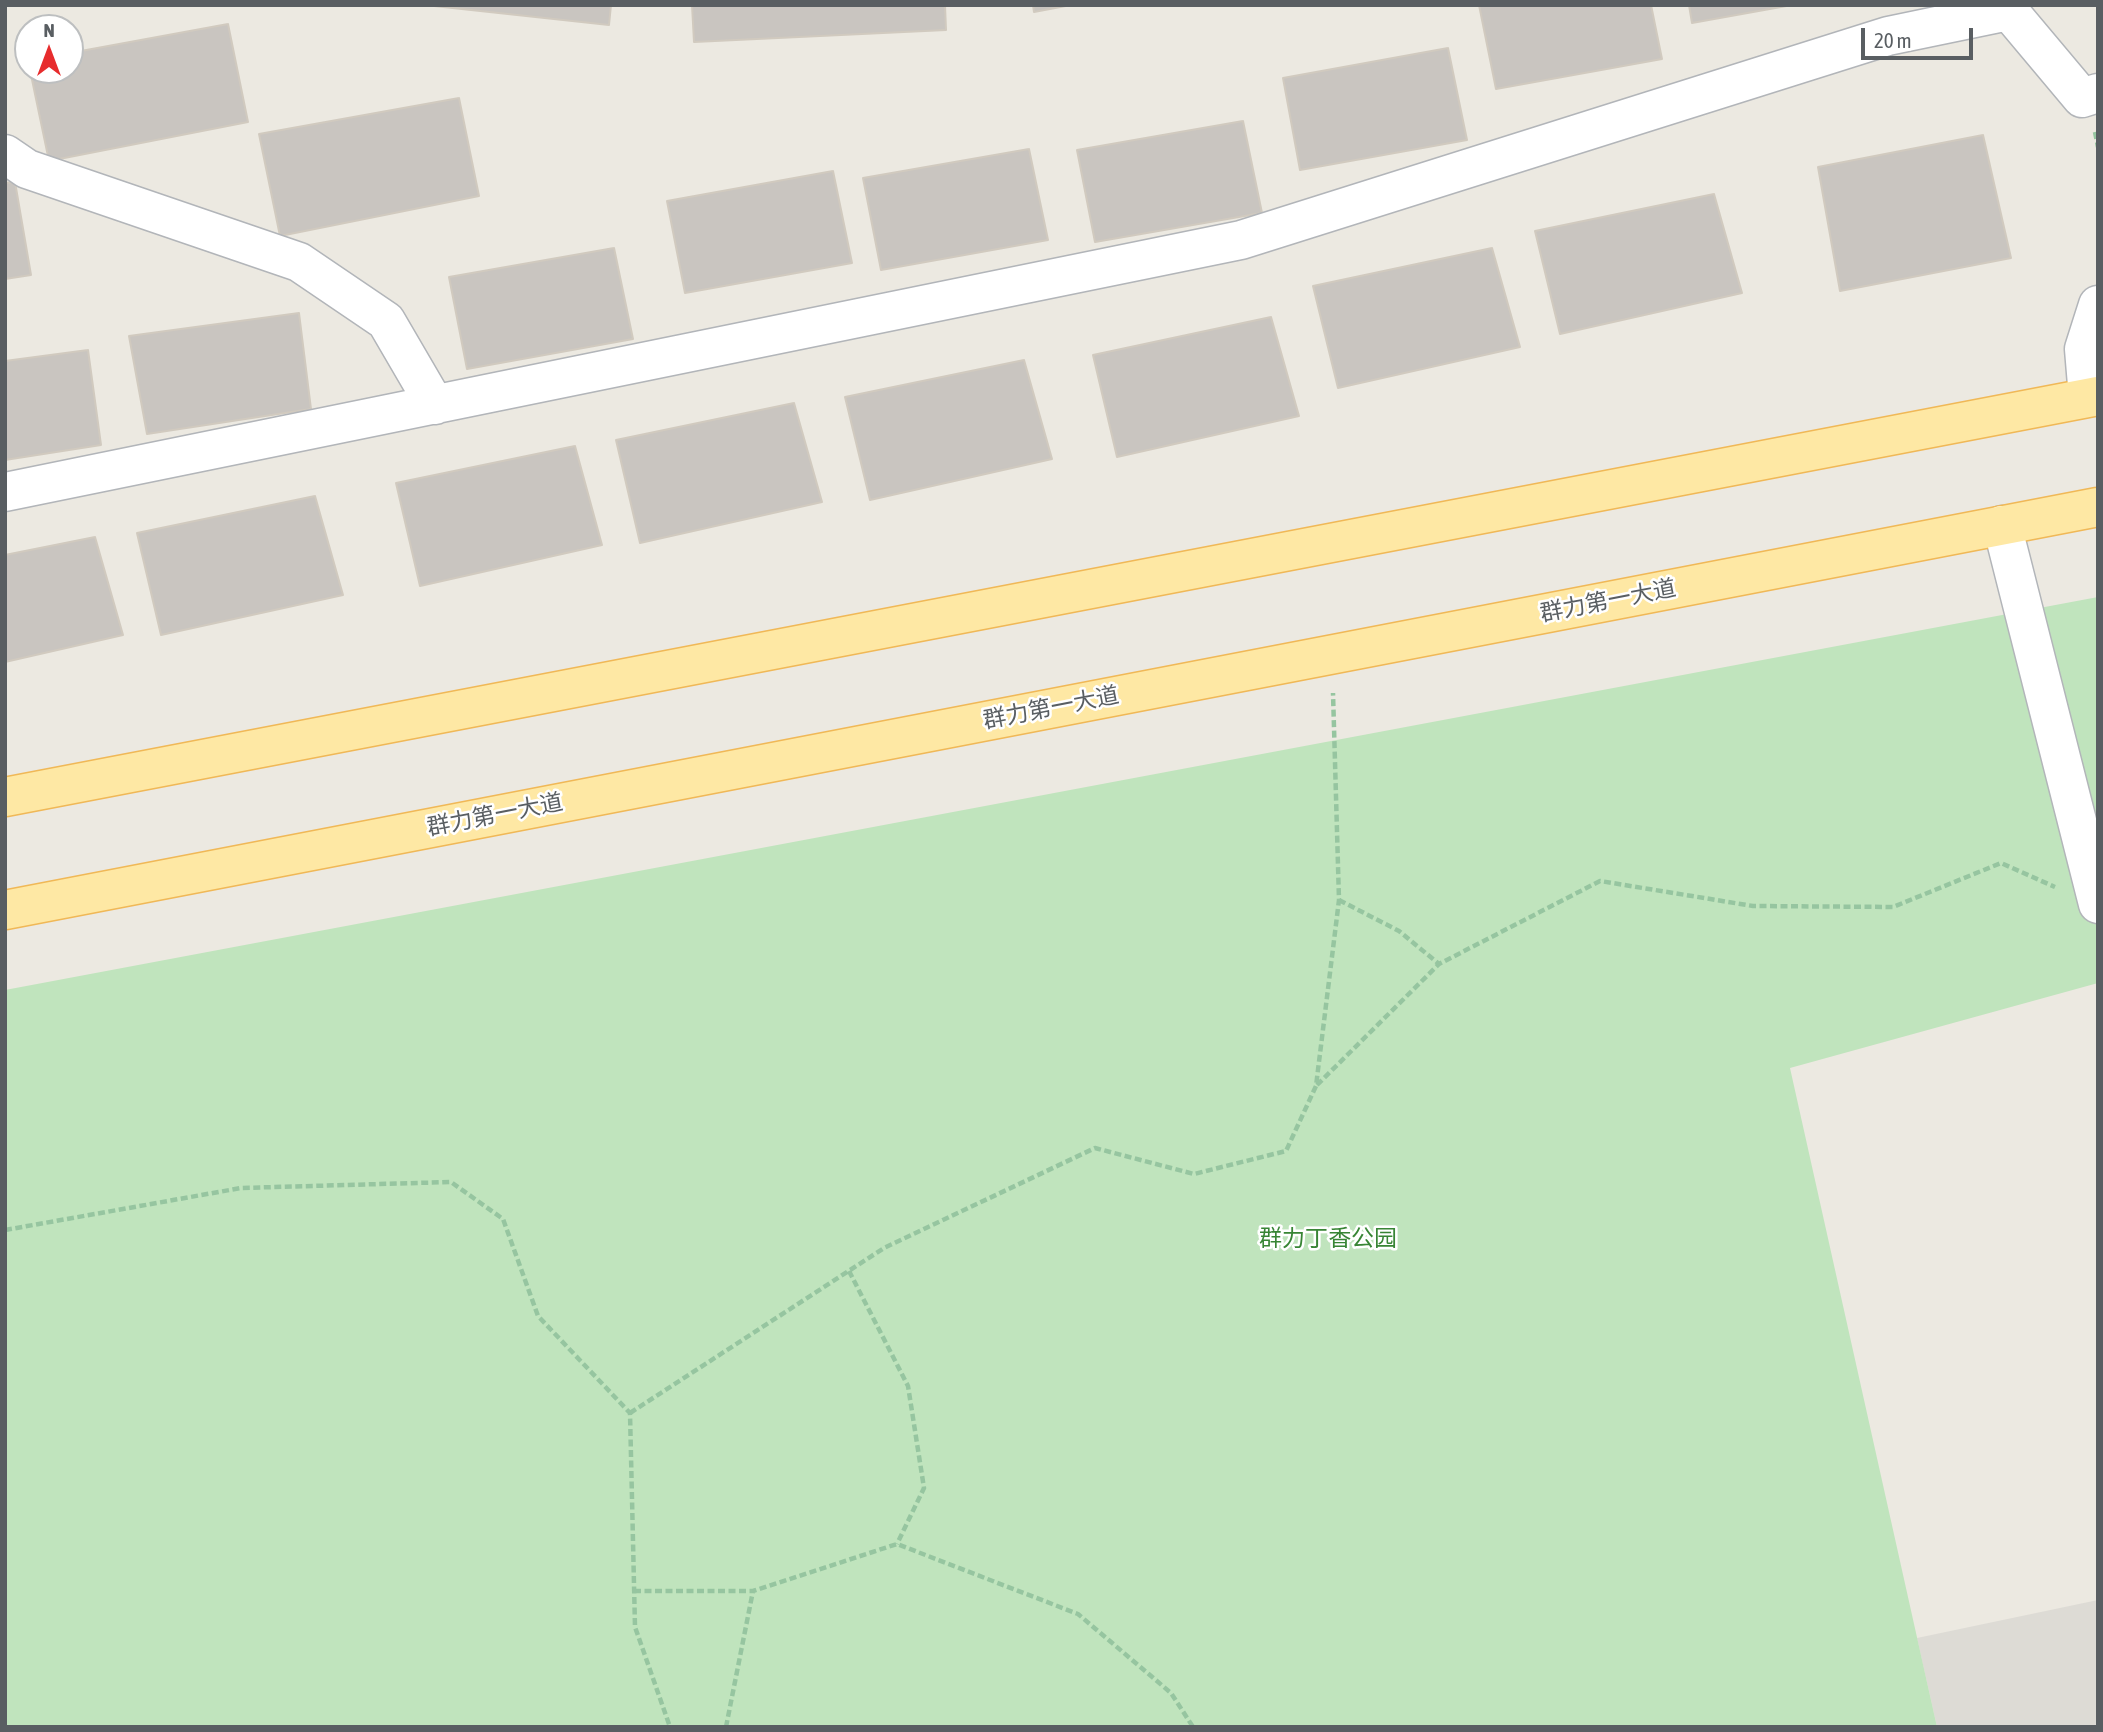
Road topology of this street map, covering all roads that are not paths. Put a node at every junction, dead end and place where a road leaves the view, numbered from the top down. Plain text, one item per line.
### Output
1 (2098, 93) edge
2 (5, 154) edge
3 (2098, 305) edge
4 (2093, 396) edge
5 (435, 405) junction
6 (5, 492) edge
7 (2098, 507) edge
8 (2002, 525) junction
9 (5, 797) edge
10 (2098, 904) edge
11 (5, 910) edge

1 - 5 street
2 - 5 street
3 - 4 street
4 - 9 main road
5 - 6 street
7 - 8 main road, 群力第一大道
8 - 10 street
8 - 11 main road, 群力第一大道

